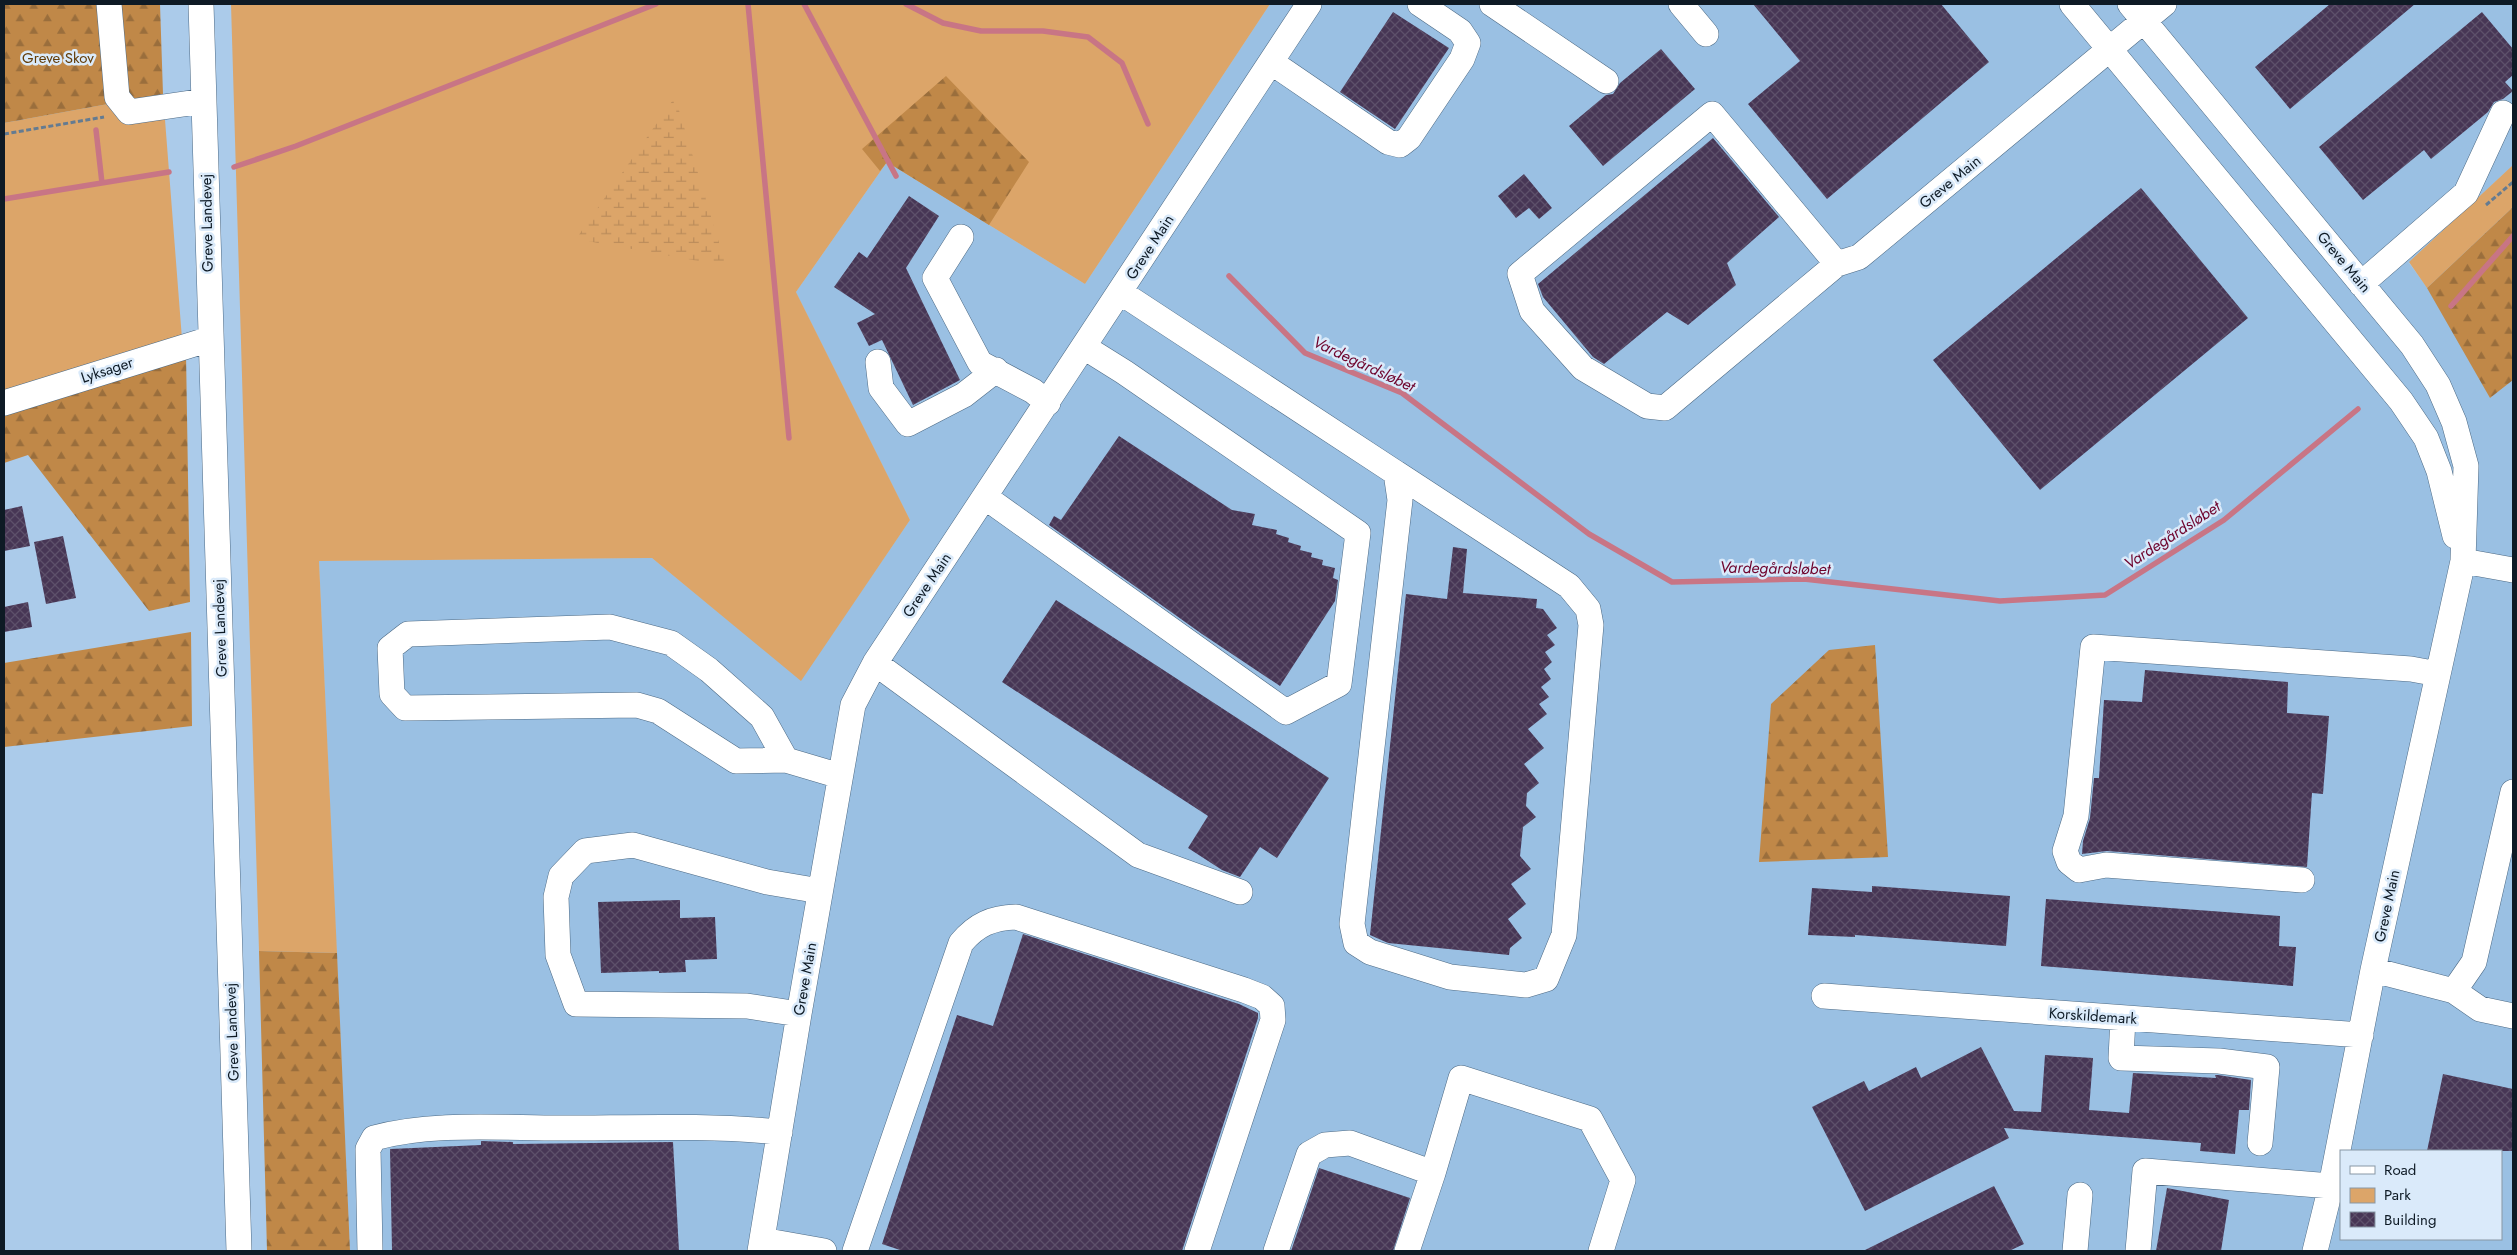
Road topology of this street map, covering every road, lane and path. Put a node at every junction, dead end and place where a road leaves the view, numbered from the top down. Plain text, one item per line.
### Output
1 (110, 4) edge
2 (202, 4) edge
3 (1310, 4) edge
4 (1420, 4) edge
5 (1492, 4) edge
6 (1681, 4) edge
7 (2072, 4) edge
8 (2164, 4) edge
9 (2137, 12) edge
10 (1706, 34) dead end
11 (2111, 50) junction
12 (1271, 62) junction
13 (1606, 80) dead end
14 (204, 101) junction
15 (129, 112) junction
16 (2504, 113) dead end
17 (4, 134) edge
18 (962, 237) dead end
19 (1848, 260) junction
20 (2361, 284) junction
21 (1120, 292) junction
22 (210, 339) junction
23 (1084, 347) junction
24 (878, 362) dead end
25 (996, 370) junction
26 (4, 402) edge
27 (1048, 403) junction
28 (1396, 473) junction
29 (985, 497) junction
30 (2463, 561) junction
31 (2513, 570) edge
32 (875, 663) junction
33 (2438, 674) junction
34 (786, 760) junction
35 (840, 776) junction
36 (2513, 792) edge
37 (2507, 848) edge
38 (2302, 880) dead end
39 (820, 890) junction
40 (1240, 892) dead end
41 (2373, 970) junction
42 (2454, 990) junction
43 (1824, 996) dead end
44 (799, 1014) junction
45 (2513, 1016) edge
46 (2123, 1018) junction
47 (2219, 1025) junction
48 (2361, 1035) junction
49 (2219, 1061) junction
50 (780, 1132) junction
51 (2260, 1144) dead end
52 (1433, 1173) junction
53 (2331, 1186) junction
54 (2080, 1195) dead end
55 (761, 1246) edge
56 (239, 1251) edge
57 (370, 1251) edge
58 (824, 1251) edge
59 (856, 1251) edge
60 (1197, 1251) edge
61 (1276, 1251) edge
62 (1407, 1251) edge
63 (1600, 1251) edge
64 (2075, 1251) edge
65 (2138, 1251) edge
66 (2314, 1251) edge

1 - 15 street
2 - 14 street, Greve Landevej
3 - 12 street, Greve Main
4 - 12 street
5 - 13 street
6 - 10 street
7 - 11 street, Greve Main
8 - 9 street
9 - 11 street
9 - 20 street, Greve Main
11 - 19 street, Greve Main
11 - 30 street, Greve Main
12 - 21 street, Greve Main
14 - 15 street
14 - 22 street, Greve Landevej
15 - 17 path
16 - 20 street
18 - 25 street
19 - 19 street, Greve Main
20 - 30 street, Greve Main
21 - 23 street, Greve Main
21 - 28 street
22 - 26 street, Lyksager
22 - 56 street, Greve Landevej
23 - 27 street, Greve Main
23 - 29 street
24 - 25 street
25 - 27 street
27 - 29 street, Greve Main
28 - 28 street
29 - 32 street, Greve Main
30 - 31 street
30 - 33 street, Greve Main
32 - 35 street, Greve Main
32 - 40 street
33 - 38 street
33 - 41 street, Greve Main
34 - 34 street
34 - 35 street
35 - 39 street, Greve Main
36 - 37 street
37 - 42 street
39 - 44 street, Greve Main
39 - 44 street
41 - 42 street
41 - 48 street, Greve Main
42 - 45 street
43 - 46 street, Korskildemark
44 - 50 street, Greve Main
46 - 47 street, Korskildemark
46 - 49 street
47 - 48 street, Korskildemark
47 - 49 street
48 - 53 street, Greve Main
49 - 51 street
50 - 55 street, Greve Main
50 - 57 street
52 - 61 street
52 - 62 street
52 - 63 street
53 - 65 street
53 - 66 street, Greve Main
54 - 64 street
55 - 58 street
59 - 60 street

